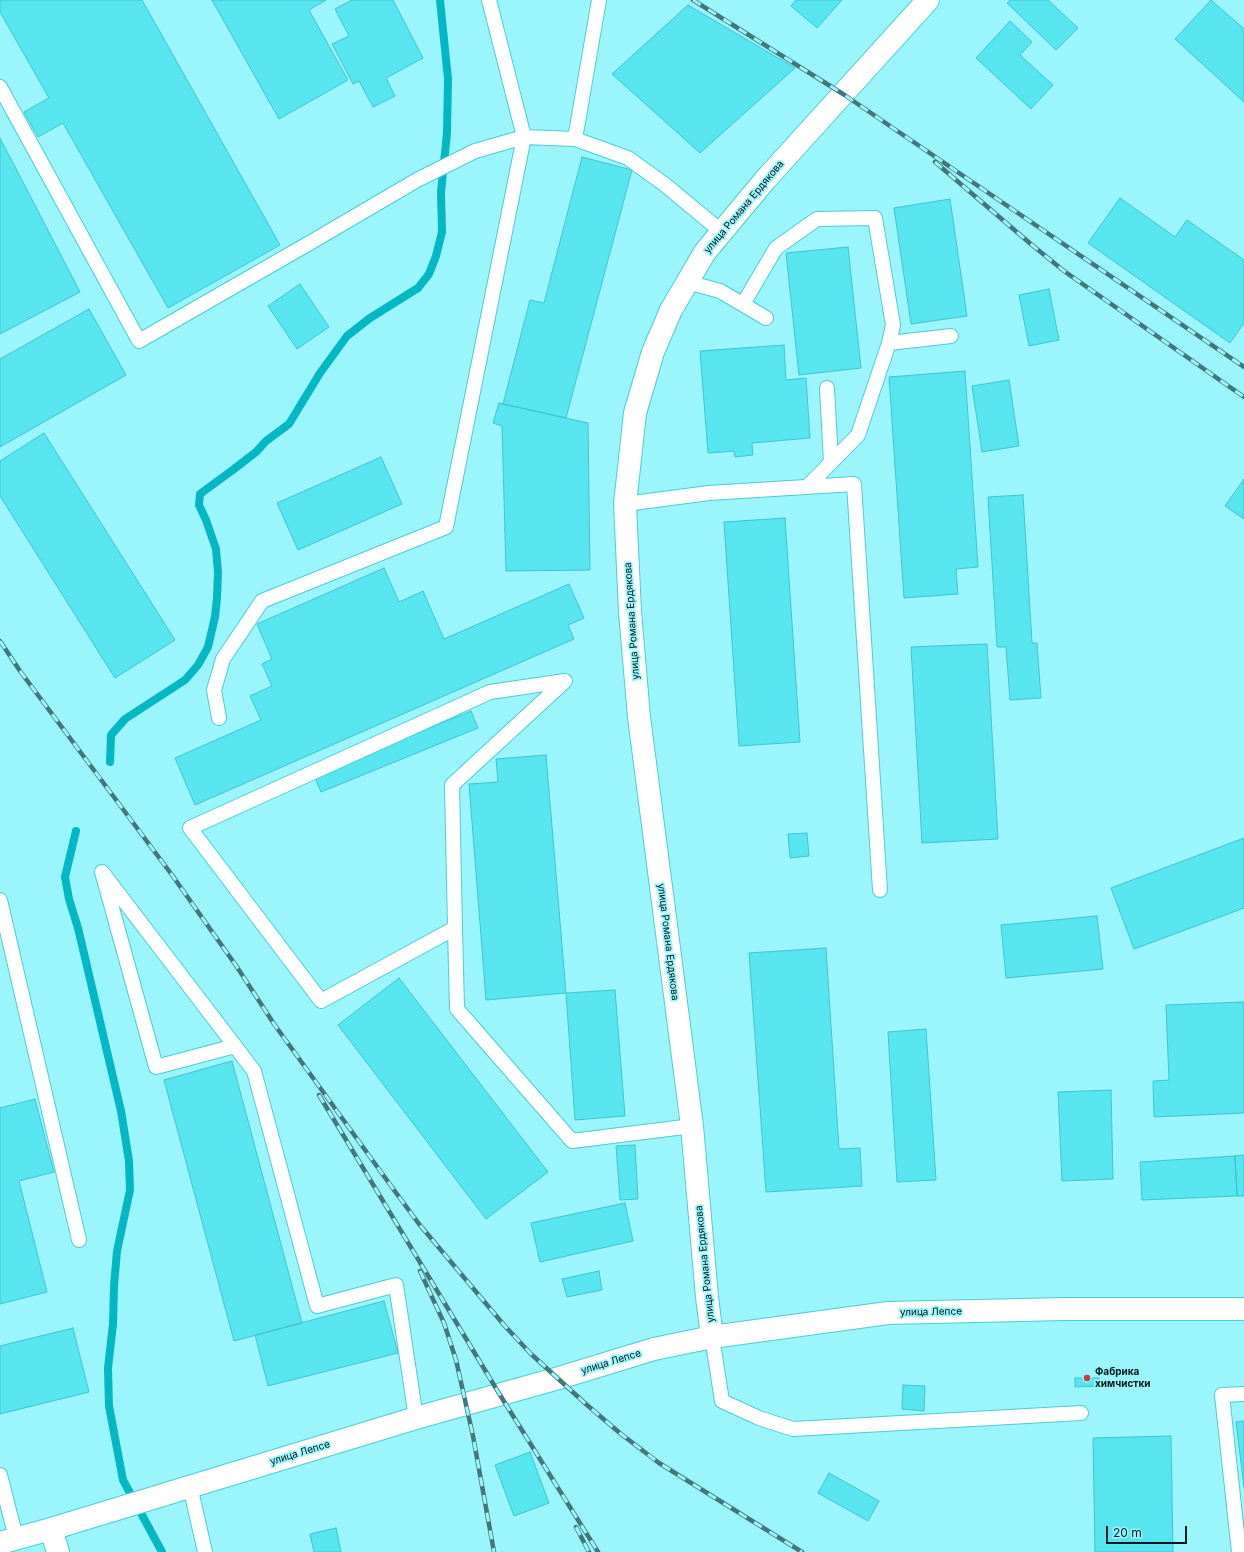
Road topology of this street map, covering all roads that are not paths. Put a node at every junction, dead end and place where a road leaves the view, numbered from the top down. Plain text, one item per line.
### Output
1 (489, 0) edge
2 (599, 0) edge
3 (928, 0) edge
4 (0, 87) edge
5 (524, 137) junction
6 (575, 139) junction
7 (722, 232) junction
8 (687, 282) junction
9 (743, 304) junction
10 (766, 318) dead end
11 (951, 336) dead end
12 (889, 343) junction
13 (827, 388) dead end
14 (831, 462) junction
15 (807, 487) junction
16 (625, 504) junction
17 (219, 718) dead end
18 (880, 890) dead end
19 (0, 900) edge
20 (455, 928) junction
21 (235, 1046) junction
22 (692, 1126) junction
23 (78, 1240) dead end
24 (1244, 1309) edge
25 (712, 1338) junction
26 (1244, 1394) edge
27 (1081, 1413) dead end
28 (416, 1418) junction
29 (0, 1475) edge
30 (182, 1489) junction
31 (51, 1529) junction
32 (8, 1540) edge
33 (58, 1552) edge
34 (205, 1552) edge
35 (1239, 1552) edge

1 - 5 lane
2 - 6 lane
3 - 7 street, улица Романа Ердякова
4 - 5 lane
5 - 6 lane
5 - 17 lane
6 - 7 lane
7 - 8 street, улица Романа Ердякова
8 - 9 lane
8 - 16 street, улица Романа Ердякова
9 - 10 lane
9 - 12 lane
11 - 12 lane
12 - 14 lane
13 - 14 lane
14 - 15 lane
15 - 16 lane
15 - 18 lane
16 - 22 street, улица Романа Ердякова
19 - 23 lane
20 - 20 lane
20 - 22 lane
21 - 21 lane
21 - 28 lane
22 - 25 street, улица Романа Ердякова
24 - 25 street, улица Лепсе
25 - 27 lane
25 - 28 street, улица Лепсе
26 - 35 lane
28 - 30 street, улица Лепсе
29 - 32 lane
30 - 31 street, улица Лепсе
30 - 34 lane
31 - 32 street, улица Лепсе
31 - 33 street

